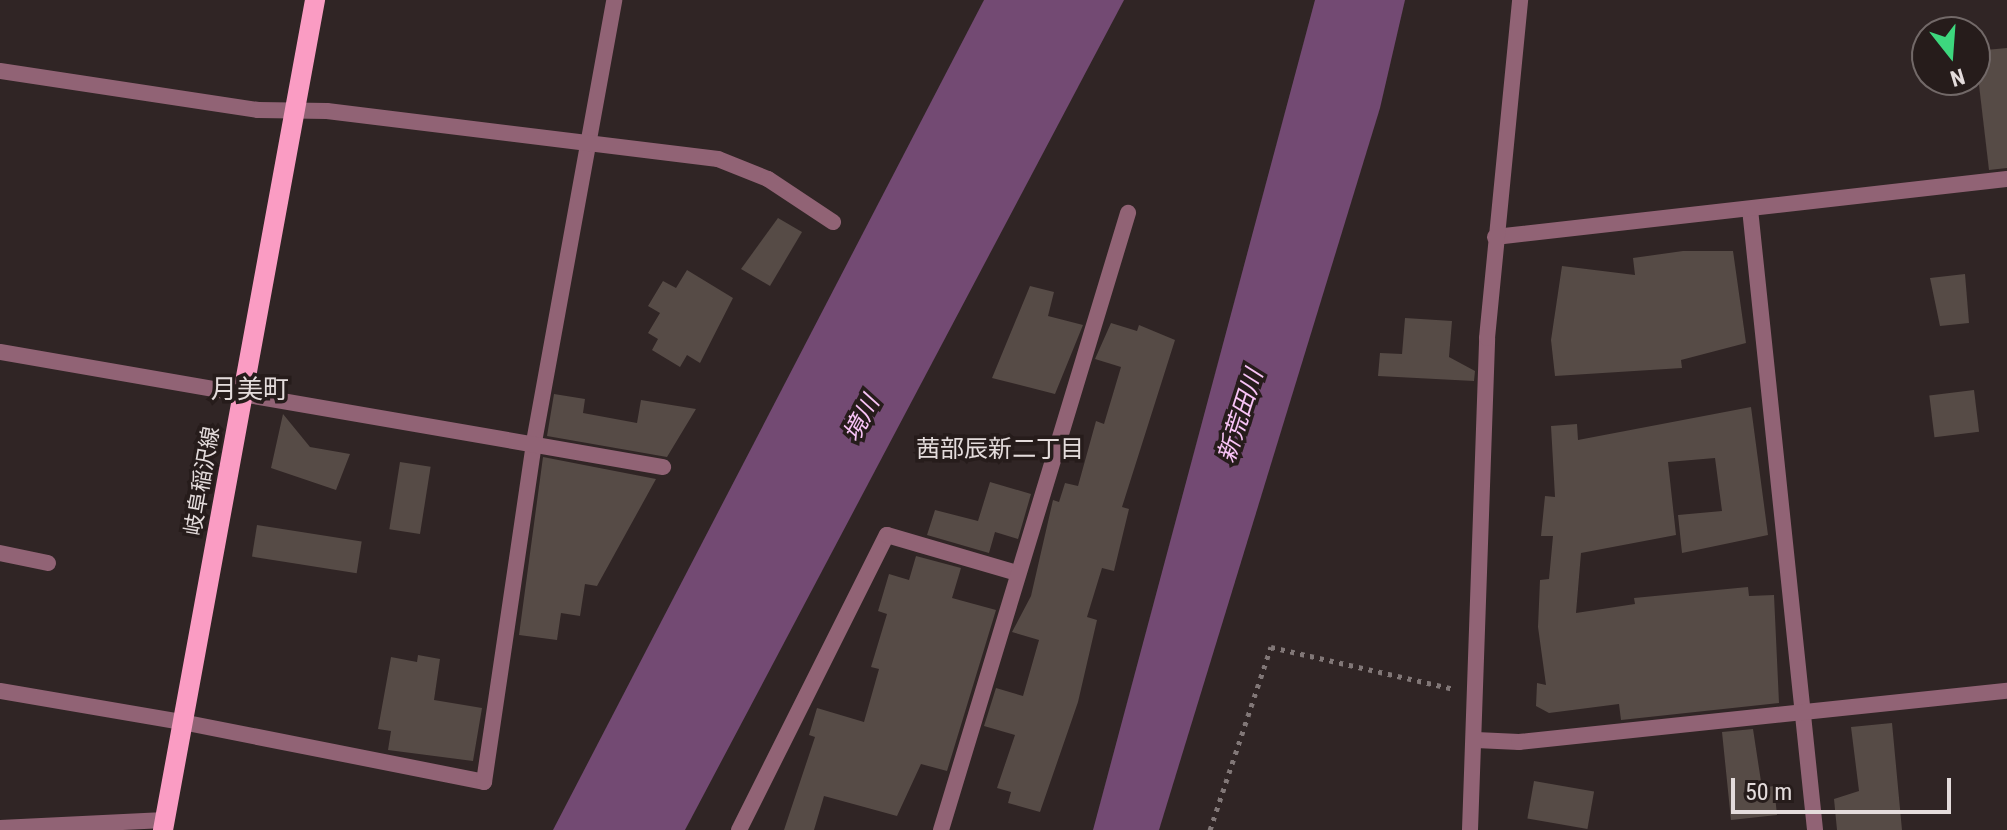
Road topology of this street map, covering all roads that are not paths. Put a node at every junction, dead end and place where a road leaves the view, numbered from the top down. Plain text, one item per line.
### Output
1 (315, 0) edge
2 (614, 0) edge
3 (1520, 0) edge
4 (0, 71) edge
5 (296, 111) junction
6 (587, 142) junction
7 (2007, 179) edge
8 (1750, 209) junction
9 (1128, 213) dead end
10 (833, 222) dead end
11 (1495, 237) junction
12 (0, 352) edge
13 (243, 392) junction
14 (534, 442) junction
15 (663, 467) dead end
16 (0, 553) edge
17 (48, 563) dead end
18 (1017, 573) junction
19 (0, 691) edge
20 (2007, 691) edge
21 (1802, 714) junction
22 (182, 722) junction
23 (1476, 740) junction
24 (164, 825) edge
25 (0, 828) edge
26 (739, 830) edge
27 (941, 830) edge
28 (1470, 830) edge
29 (1815, 830) edge

1 - 5 main road, 岐阜稲沢線
2 - 6 street
3 - 11 street
4 - 5 street
5 - 6 street
5 - 13 main road, 岐阜稲沢線
6 - 10 street
6 - 14 street
7 - 8 street
8 - 11 street
8 - 21 street
9 - 18 street
11 - 23 street
12 - 13 street
13 - 14 street
13 - 22 main road, 岐阜稲沢線
14 - 15 street
14 - 22 street
16 - 17 street
18 - 26 street
18 - 27 street
19 - 22 street
20 - 21 street
21 - 23 street
21 - 29 street
22 - 24 main road, 岐阜稲沢線
23 - 28 street
24 - 25 street

